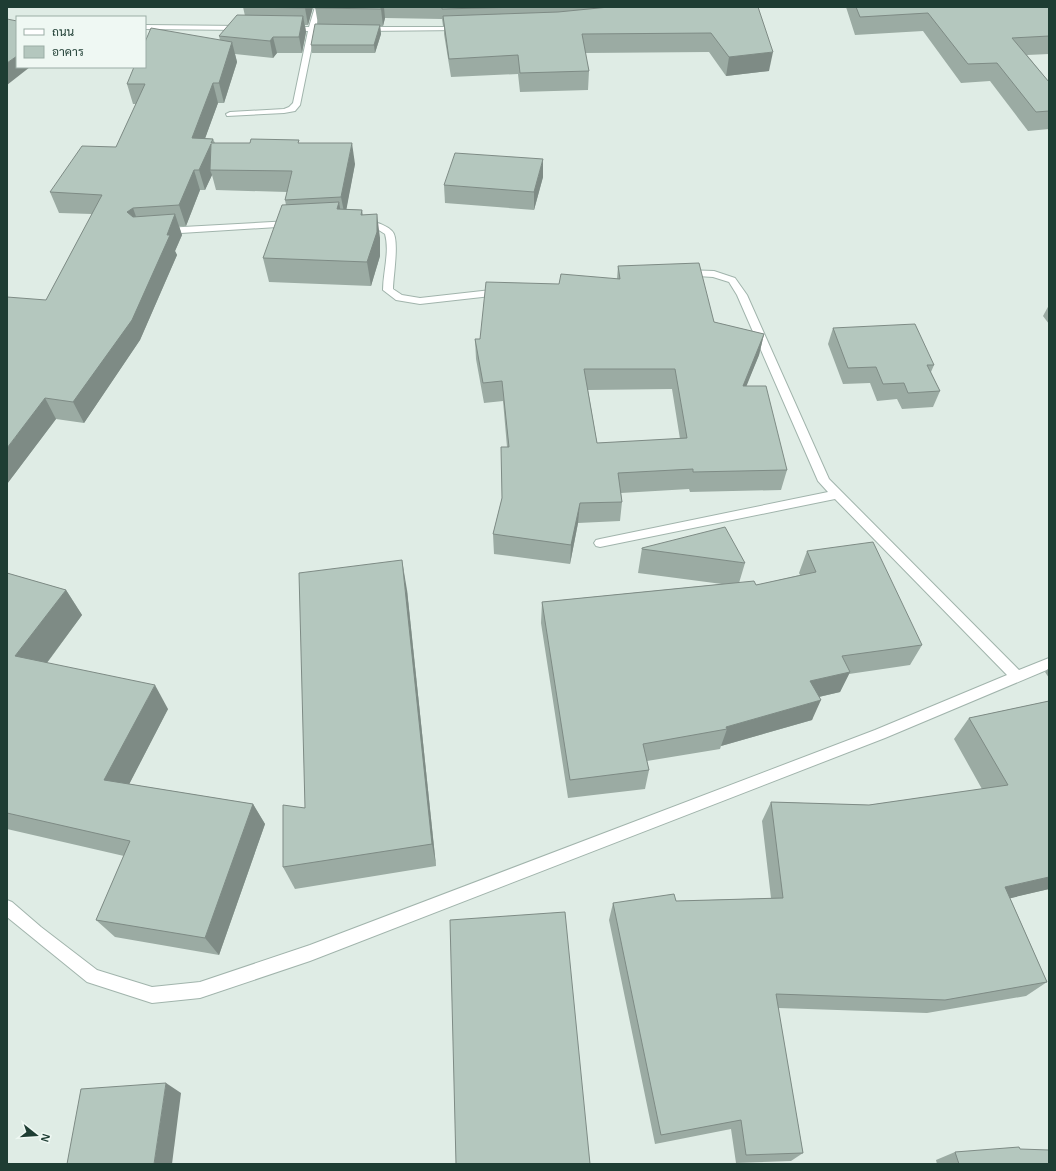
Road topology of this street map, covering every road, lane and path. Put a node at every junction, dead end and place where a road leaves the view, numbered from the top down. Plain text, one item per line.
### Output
1 (318, 7) edge
2 (146, 27) edge
3 (251, 28) edge
4 (281, 28) edge
5 (312, 29) junction
6 (335, 29) edge
7 (358, 29) edge
8 (467, 29) edge
9 (230, 114) dead end
10 (351, 221) edge
11 (297, 224) edge
12 (155, 232) edge
13 (673, 274) edge
14 (509, 290) edge
15 (837, 494) junction
16 (600, 543) dead end
17 (1049, 663) edge
18 (1017, 676) junction
19 (7, 907) edge

1 - 5 street
2 - 3 street
4 - 5 street
5 - 6 street
5 - 9 street
7 - 8 street
10 - 14 street
11 - 12 street
13 - 15 street
15 - 16 street
15 - 18 street
17 - 18 street
18 - 19 street

